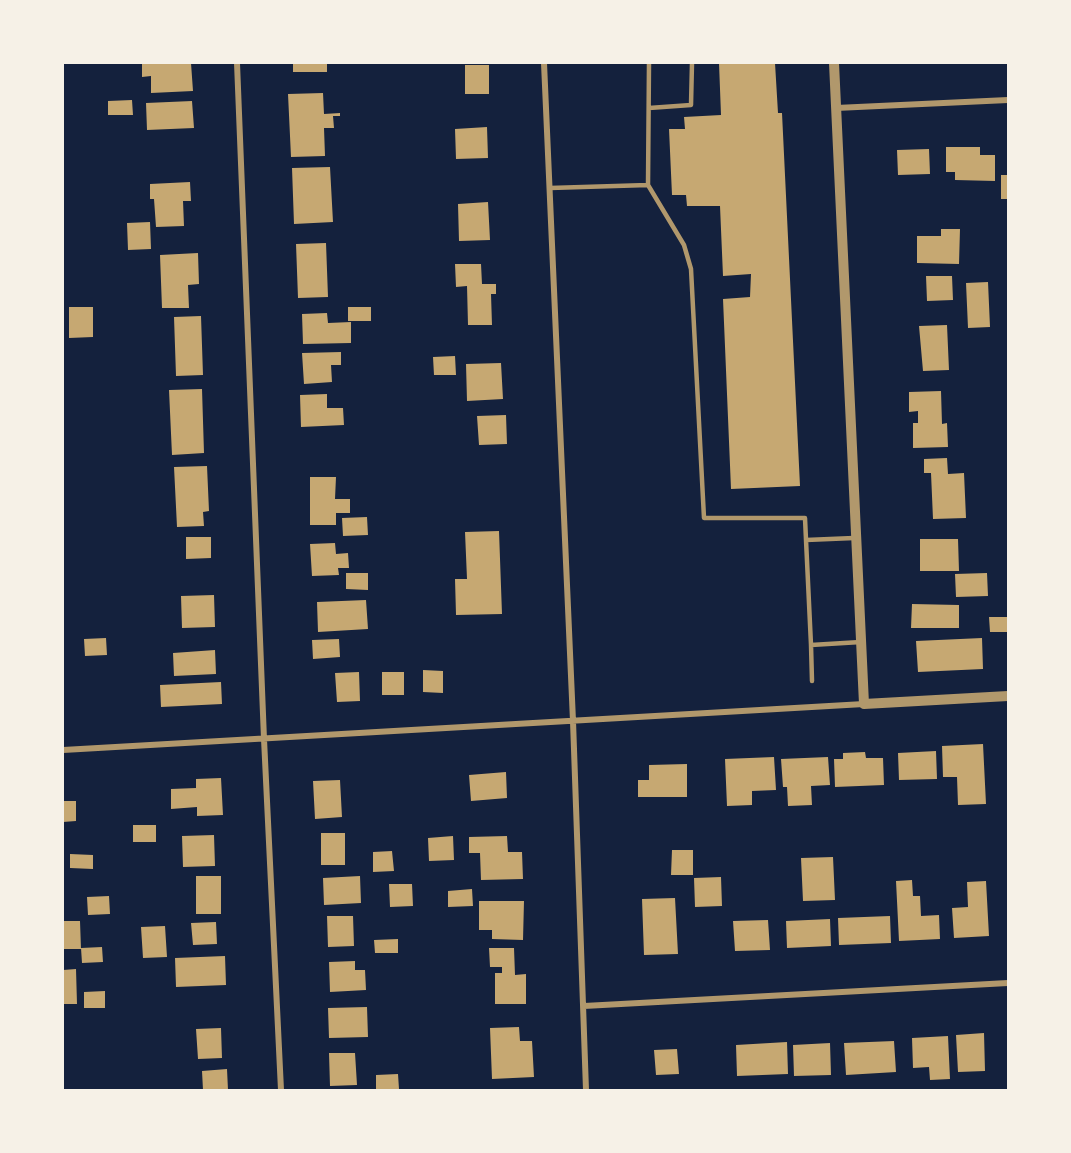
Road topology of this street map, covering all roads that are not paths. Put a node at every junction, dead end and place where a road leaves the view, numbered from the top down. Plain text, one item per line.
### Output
1 (237, 63) edge
2 (544, 63) edge
3 (649, 63) edge
4 (692, 63) edge
5 (834, 63) edge
6 (1008, 100) edge
7 (649, 108) junction
8 (836, 108) junction
9 (648, 185) junction
10 (549, 188) junction
11 (856, 538) junction
12 (806, 540) junction
13 (861, 642) junction
14 (811, 645) junction
15 (812, 681) dead end
16 (1008, 696) edge
17 (864, 704) junction
18 (573, 721) junction
19 (264, 738) junction
20 (63, 750) edge
21 (1008, 982) edge
22 (584, 1006) junction
23 (281, 1090) edge
24 (586, 1090) edge

1 - 19 street
2 - 10 street
3 - 7 lane
4 - 7 lane
5 - 8 street
6 - 8 street
7 - 9 lane
8 - 11 street
9 - 10 lane
9 - 12 lane
10 - 18 street
11 - 12 lane
11 - 13 street
12 - 14 lane
13 - 14 lane
13 - 17 street
14 - 15 lane
16 - 17 street
17 - 18 street
18 - 19 street
18 - 22 street
19 - 20 street
19 - 23 street
21 - 22 street
22 - 24 street

